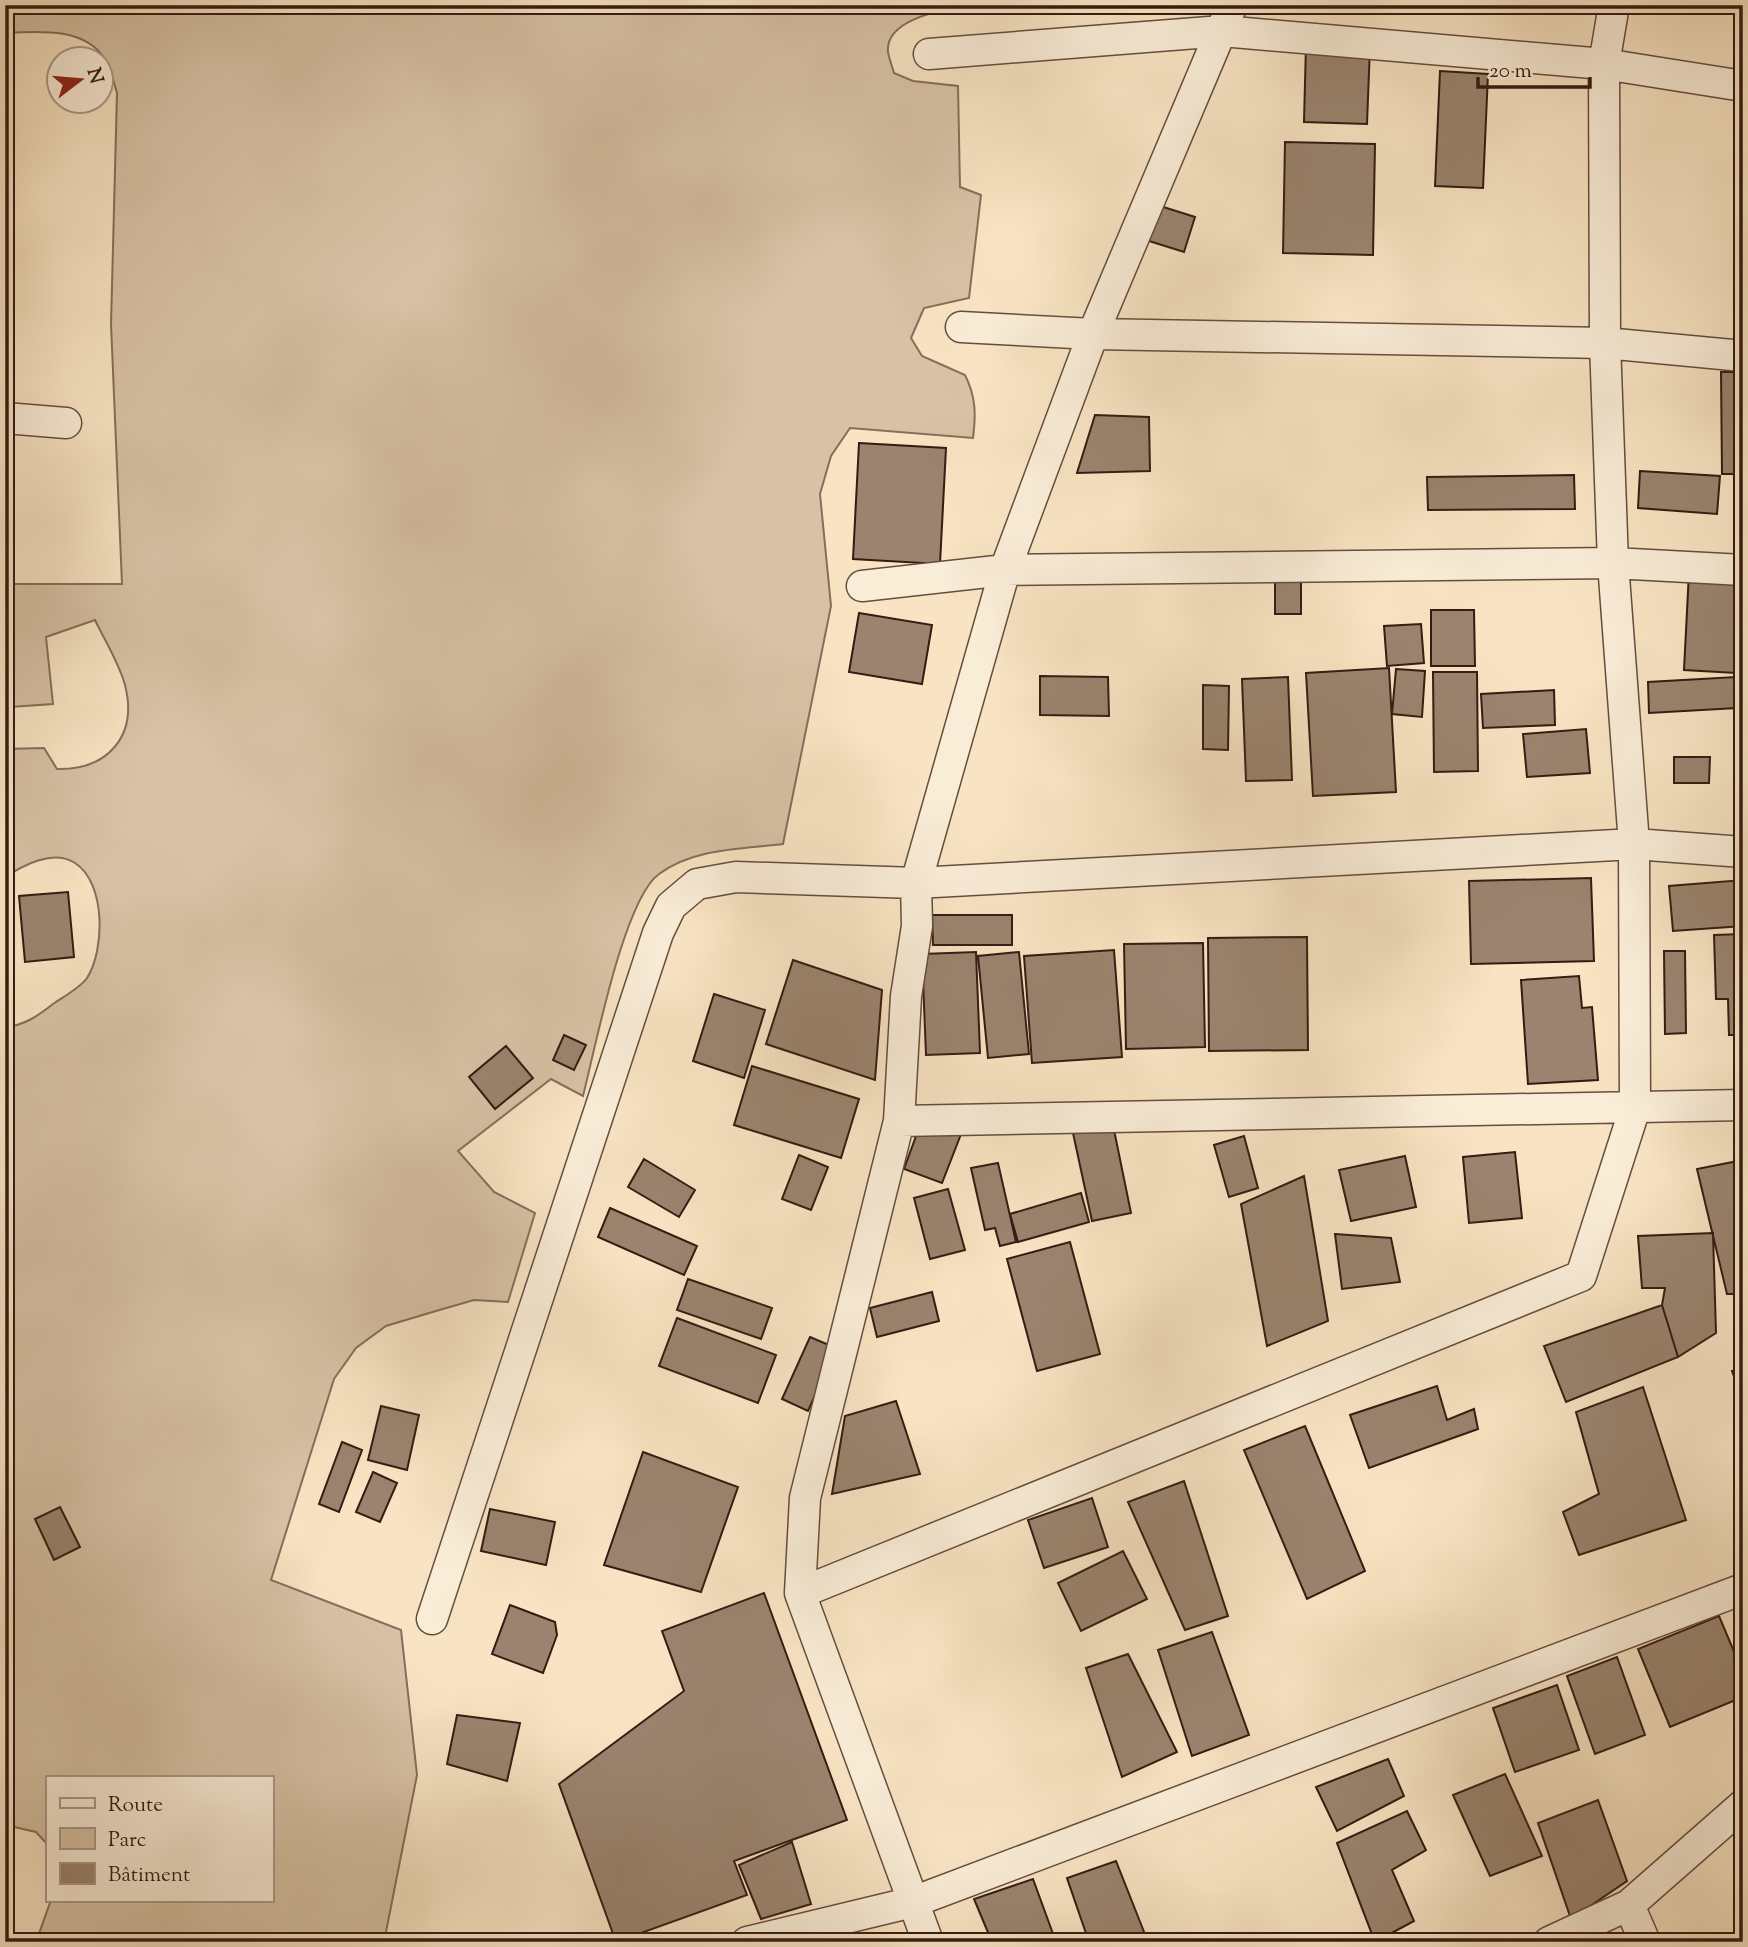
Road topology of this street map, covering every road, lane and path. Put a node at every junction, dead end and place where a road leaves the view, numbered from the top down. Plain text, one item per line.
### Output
1 (1614, 5) edge
2 (1227, 18) edge
3 (929, 54) dead end
4 (1604, 64) junction
5 (1743, 86) edge
6 (961, 327) dead end
7 (1093, 334) junction
8 (1605, 343) junction
9 (1743, 356) edge
10 (5, 418) edge
11 (66, 423) dead end
12 (1614, 563) junction
13 (1004, 570) junction
14 (1743, 570) edge
15 (862, 586) dead end
16 (1634, 844) junction
17 (1743, 852) edge
18 (915, 883) junction
19 (1743, 1105) edge
20 (1635, 1108) junction
21 (899, 1121) junction
22 (1743, 1589) edge
23 (800, 1593) junction
24 (432, 1619) dead end
25 (1743, 1805) edge
26 (913, 1902) junction
27 (1629, 1905) junction
28 (747, 1942) edge
29 (928, 1942) edge
30 (1549, 1942) edge
31 (1645, 1942) edge

1 - 4 street
2 - 3 street
2 - 4 street
2 - 7 street
4 - 5 street
4 - 8 street
6 - 7 street
7 - 8 street
7 - 13 street
8 - 9 street
8 - 12 street
10 - 11 street
12 - 13 street
12 - 14 street
12 - 16 street
13 - 15 street
13 - 18 street
16 - 17 street
16 - 18 street
16 - 20 street
18 - 21 street
18 - 24 street
19 - 20 street
20 - 21 street
20 - 23 street
21 - 23 street
22 - 26 street
23 - 26 street
25 - 27 street
26 - 28 street
26 - 29 street
27 - 30 street
27 - 31 street

